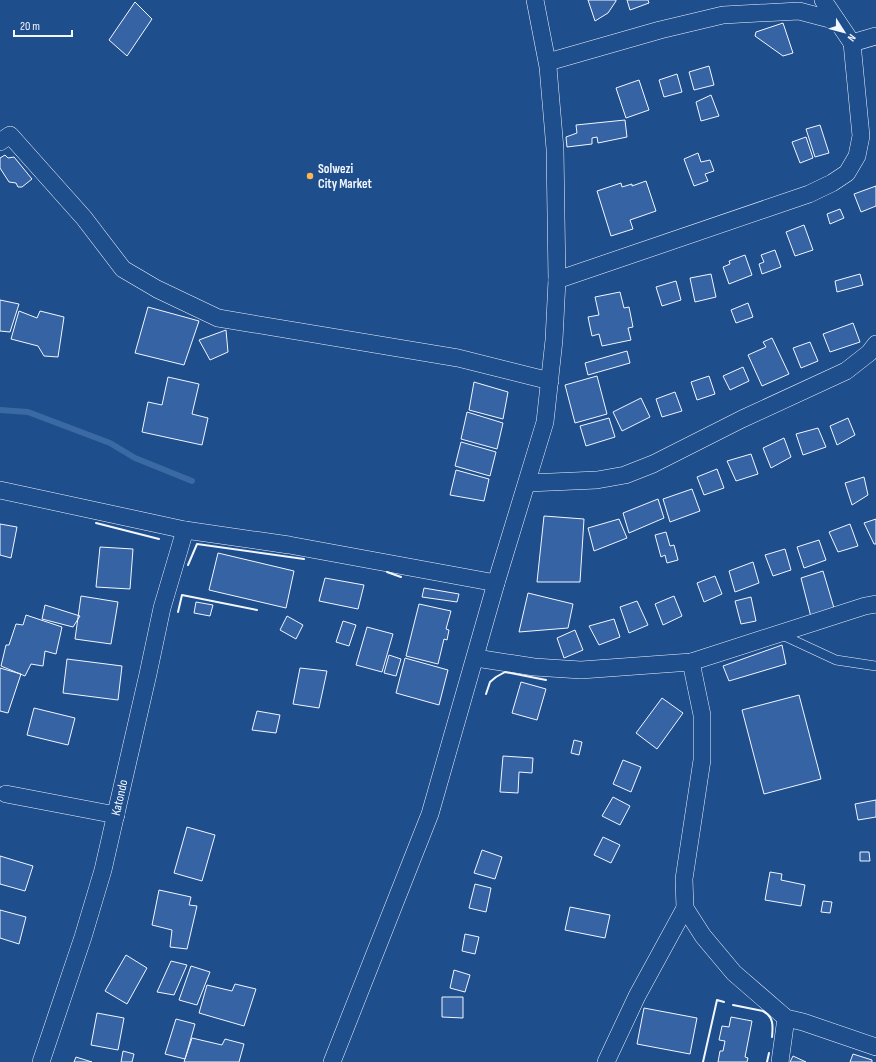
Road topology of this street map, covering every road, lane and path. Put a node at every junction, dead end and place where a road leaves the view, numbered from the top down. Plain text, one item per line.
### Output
1 (536, 0) edge
2 (823, 0) edge
3 (837, 21) junction
4 (876, 36) edge
5 (852, 42) junction
6 (548, 62) junction
7 (0, 142) edge
8 (557, 280) junction
9 (876, 344) edge
10 (550, 381) junction
11 (528, 483) junction
12 (0, 490) edge
13 (185, 530) junction
14 (496, 584) junction
15 (876, 604) edge
16 (780, 634) junction
17 (476, 658) junction
18 (691, 662) junction
19 (876, 666) edge
20 (6, 794) dead end
21 (116, 815) junction
22 (685, 908) junction
23 (786, 1018) junction
24 (876, 1047) edge
25 (41, 1062) edge
26 (332, 1062) edge
27 (606, 1062) edge
28 (780, 1062) edge

1 - 6 street
2 - 3 street
3 - 5 street
3 - 6 street
4 - 5 street
5 - 8 street
6 - 8 street
7 - 10 street
8 - 10 street
9 - 11 street
10 - 11 street
11 - 14 street
12 - 13 street
13 - 14 street
13 - 21 street, Katondo
14 - 17 street
15 - 16 street
16 - 18 street
16 - 19 lane
17 - 18 street
17 - 26 street
18 - 22 street
20 - 21 street
21 - 25 street, Katondo
22 - 23 street
22 - 27 street
23 - 24 street
23 - 28 street

